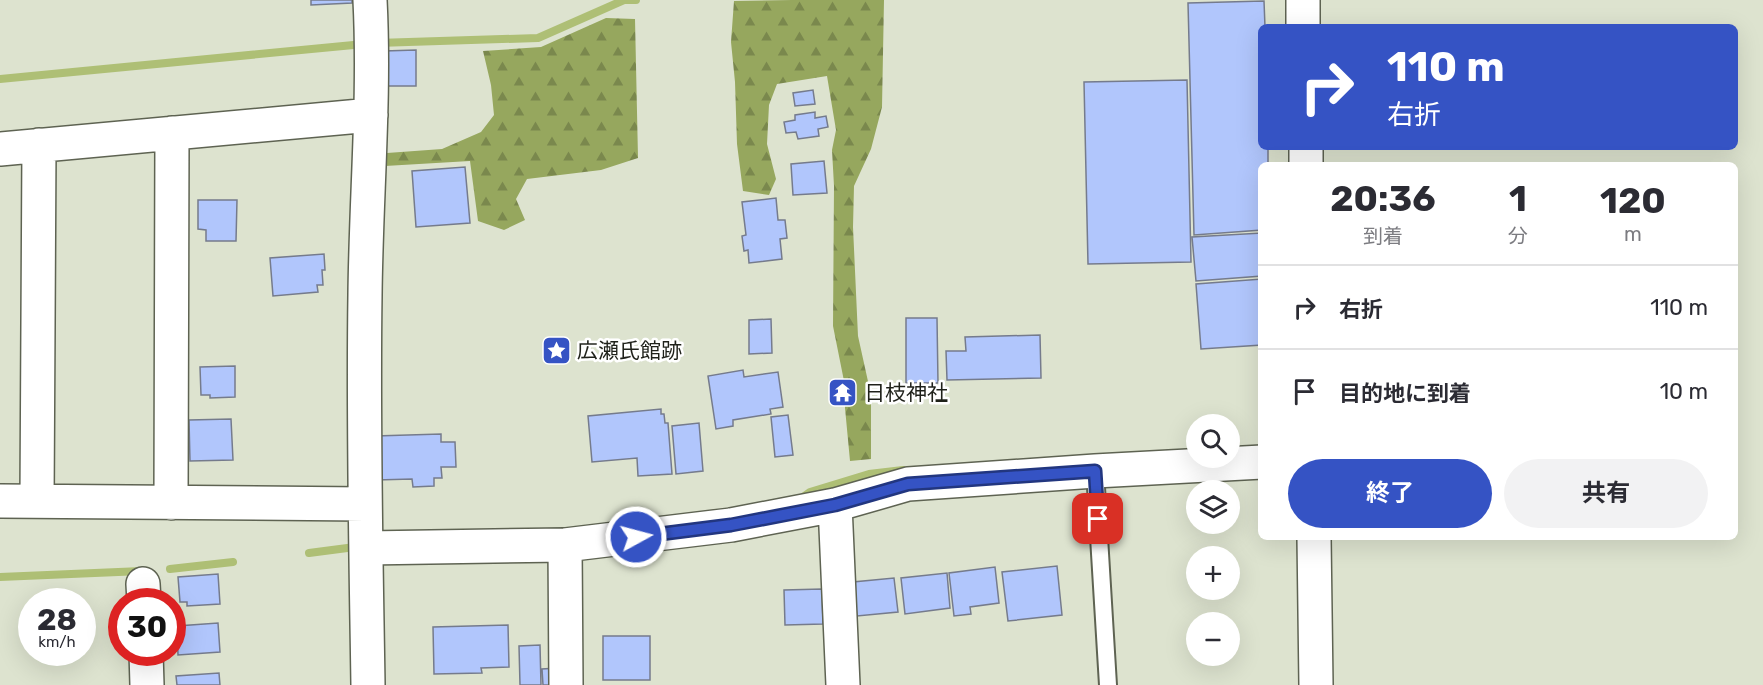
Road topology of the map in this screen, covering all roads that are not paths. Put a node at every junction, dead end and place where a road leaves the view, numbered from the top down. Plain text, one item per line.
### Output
1 (370, 0) edge
2 (1303, 0) edge
3 (1303, 24) edge
4 (371, 115) junction
5 (172, 133) junction
6 (39, 145) junction
7 (0, 149) edge
8 (1258, 462) edge
9 (1095, 471) junction
10 (0, 501) edge
11 (37, 501) junction
12 (171, 502) junction
13 (365, 504) junction
14 (835, 505) junction
15 (1314, 540) edge
16 (565, 545) junction
17 (366, 548) junction
18 (146, 666) edge
19 (147, 685) edge
20 (368, 685) edge
21 (566, 685) edge
22 (843, 685) edge
23 (1108, 685) edge
24 (1316, 685) edge

1 - 4 street
2 - 3 street
4 - 5 street
4 - 13 street
5 - 6 street
5 - 12 street
6 - 7 street
6 - 11 street
8 - 9 street
9 - 14 street
9 - 23 lane
10 - 11 street
11 - 12 street
12 - 13 street
13 - 17 street
14 - 16 street
14 - 22 street
15 - 24 street
16 - 17 street
16 - 21 street
17 - 20 street
18 - 19 street

